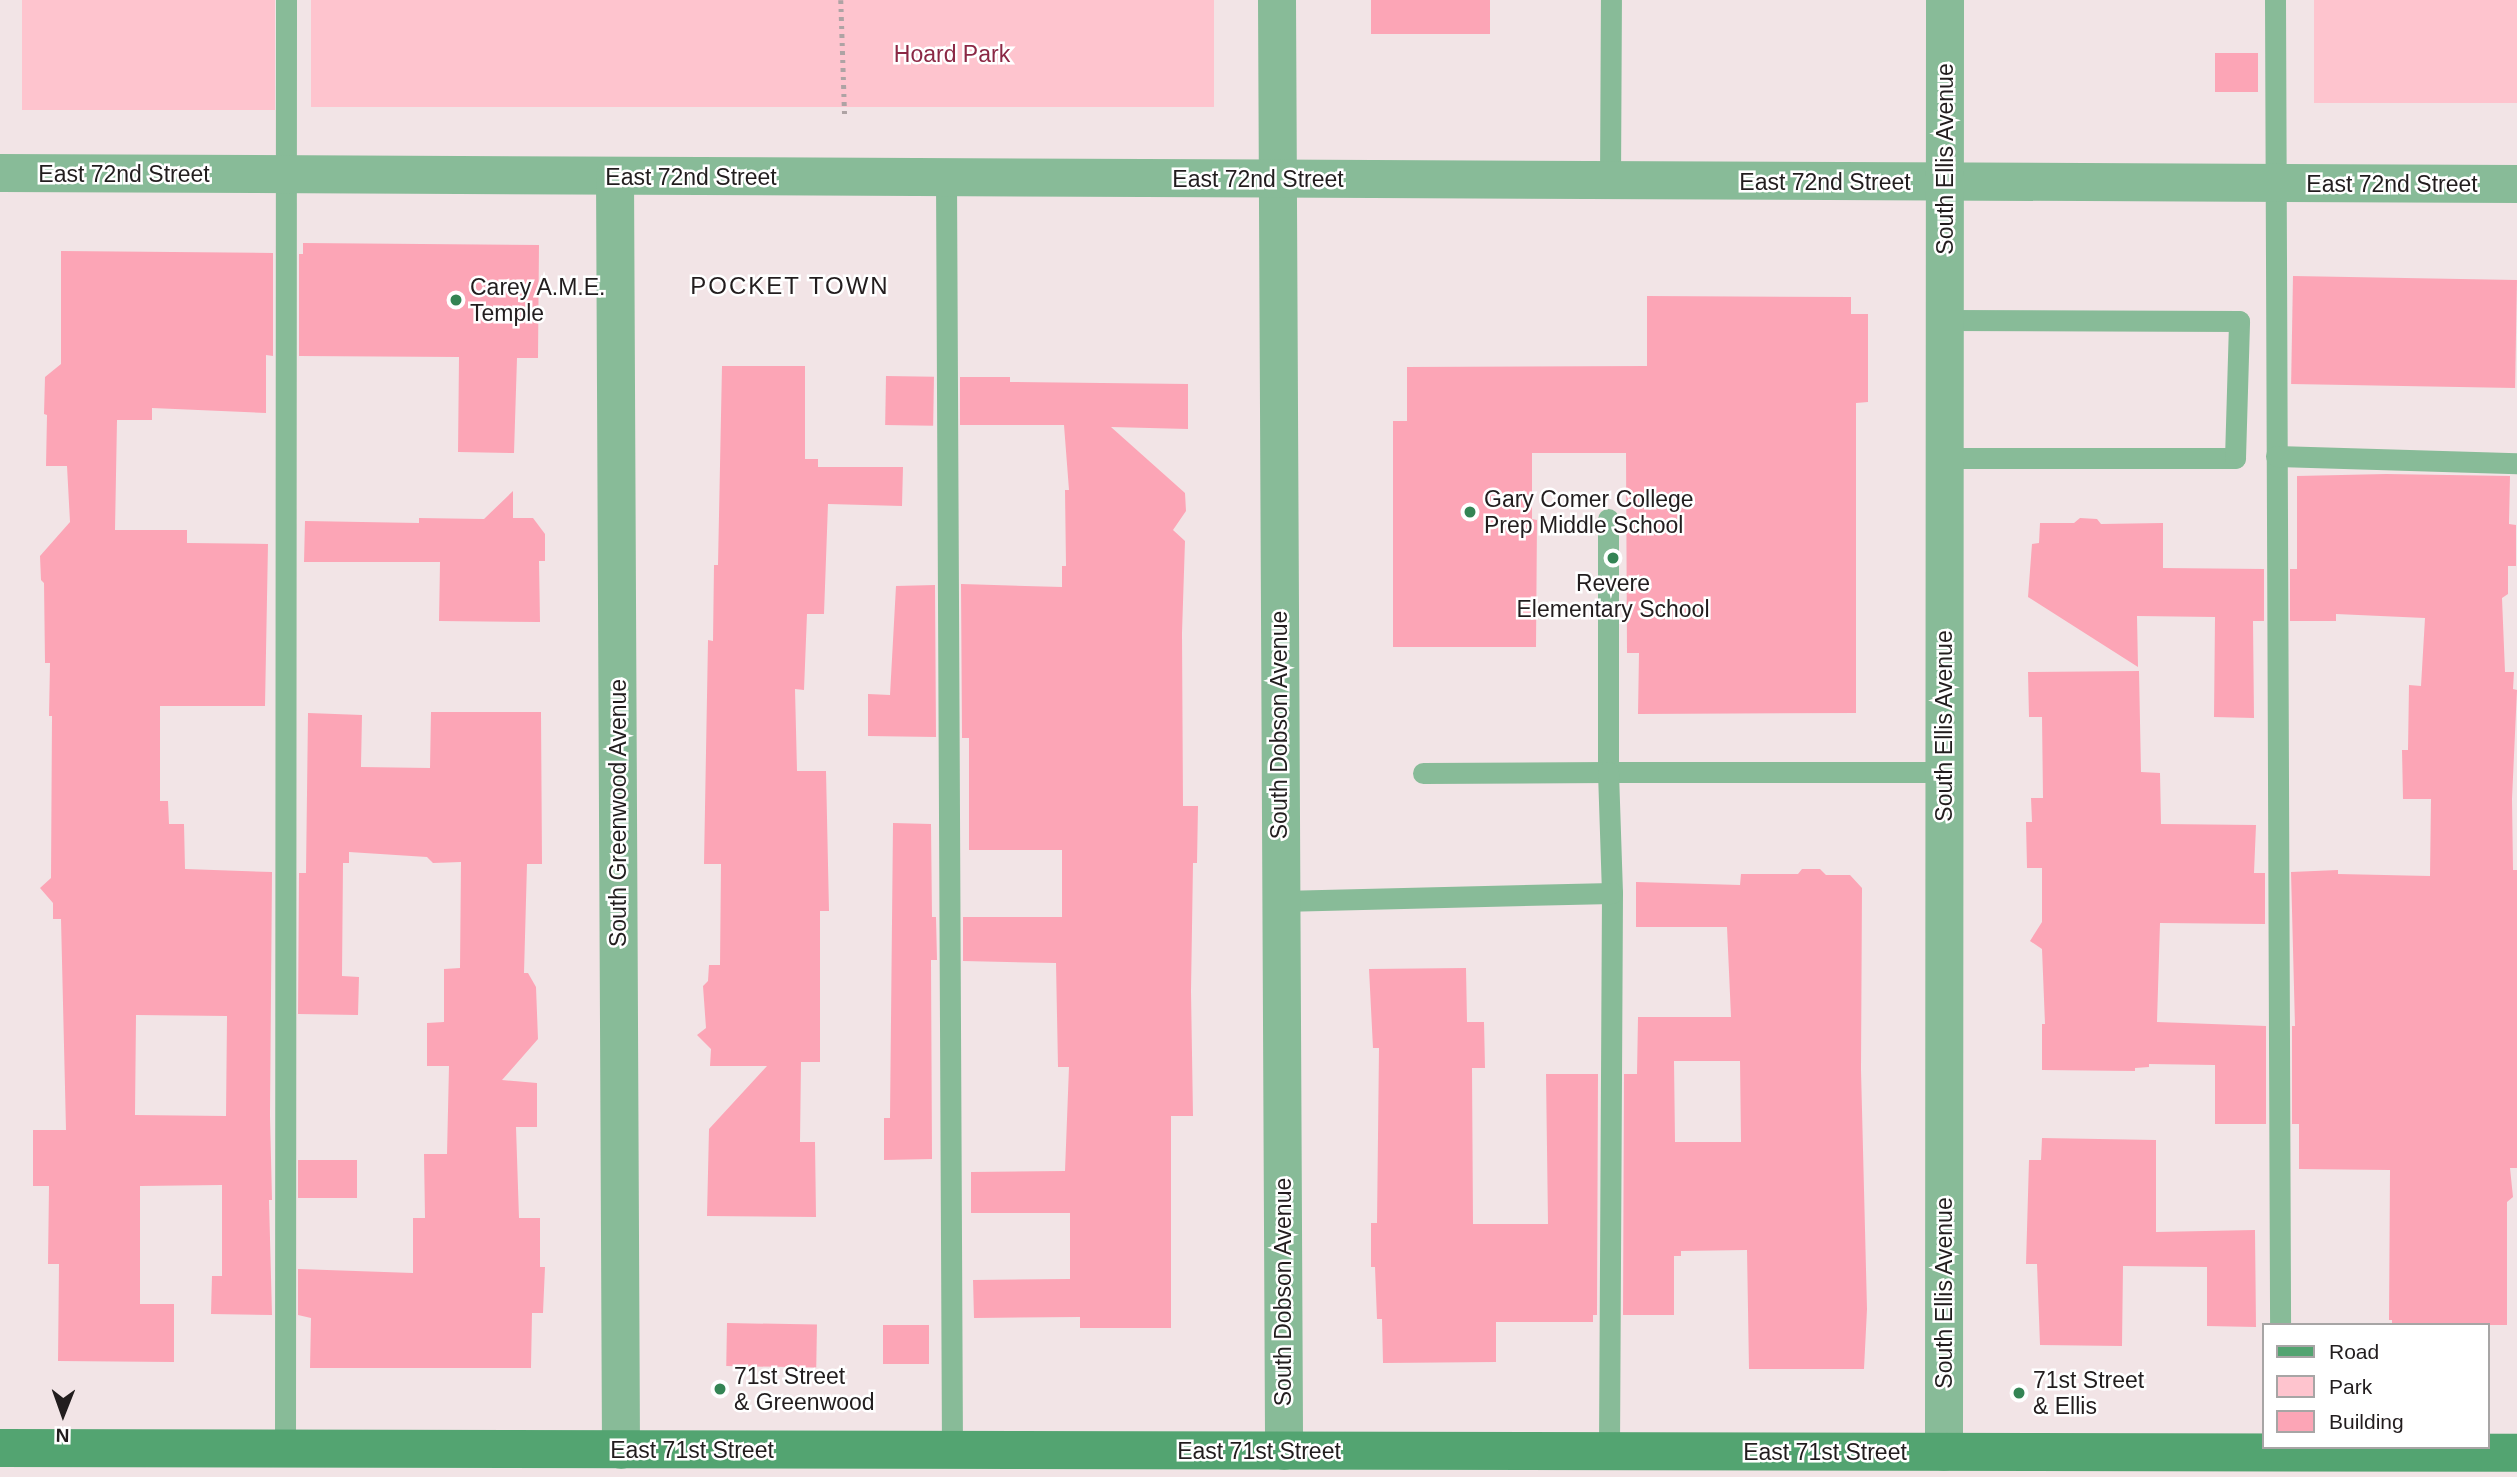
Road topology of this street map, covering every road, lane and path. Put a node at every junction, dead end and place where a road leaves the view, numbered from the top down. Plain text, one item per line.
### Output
1 (286, 0) edge
2 (841, 0) edge
3 (1277, 0) edge
4 (1611, 0) edge
5 (1945, 0) edge
6 (2275, 0) edge
7 (845, 118) dead end
8 (0, 173) edge
9 (286, 175) junction
10 (615, 176) junction
11 (946, 178) junction
12 (1276, 179) junction
13 (1610, 181) junction
14 (1945, 182) junction
15 (2276, 183) junction
16 (2517, 184) edge
17 (1945, 320) junction
18 (2277, 456) junction
19 (1945, 458) junction
20 (2517, 463) edge
21 (1608, 519) dead end
22 (1608, 772) junction
23 (1945, 772) junction
24 (1423, 773) dead end
25 (1612, 893) junction
26 (1281, 901) junction
27 (2280, 1323) edge
28 (0, 1448) edge
29 (285, 1449) junction
30 (621, 1450) junction
31 (952, 1450) junction
32 (2281, 1450) edge
33 (1284, 1451) junction
34 (1609, 1451) junction
35 (1944, 1452) junction
36 (2517, 1453) edge

1 - 9 lane
2 - 7 path
3 - 12 street, South Dobson Avenue
4 - 13 lane
5 - 14 street, South Ellis Avenue
6 - 15 lane
8 - 9 street, East 72nd Street
9 - 10 street, East 72nd Street
9 - 29 lane
10 - 11 street, East 72nd Street
10 - 30 street, South Greenwood Avenue
11 - 12 street, East 72nd Street
11 - 31 lane
12 - 13 street, East 72nd Street
12 - 26 street, South Dobson Avenue
13 - 14 street, East 72nd Street
14 - 15 street, East 72nd Street
14 - 17 street, South Ellis Avenue
15 - 16 street, East 72nd Street
15 - 18 lane
17 - 19 street, South Ellis Avenue
17 - 19 lane
18 - 20 lane
18 - 27 lane
19 - 23 street, South Ellis Avenue
21 - 22 lane
22 - 23 lane
22 - 24 lane
22 - 25 lane
23 - 35 street, South Ellis Avenue
25 - 26 lane
25 - 34 lane
26 - 33 street, South Dobson Avenue
28 - 29 main road, East 71st Street
29 - 30 main road, East 71st Street
30 - 31 main road, East 71st Street
31 - 33 main road, East 71st Street
32 - 35 main road, East 71st Street
32 - 36 main road, East 71st Street
33 - 34 main road, East 71st Street
34 - 35 main road, East 71st Street

